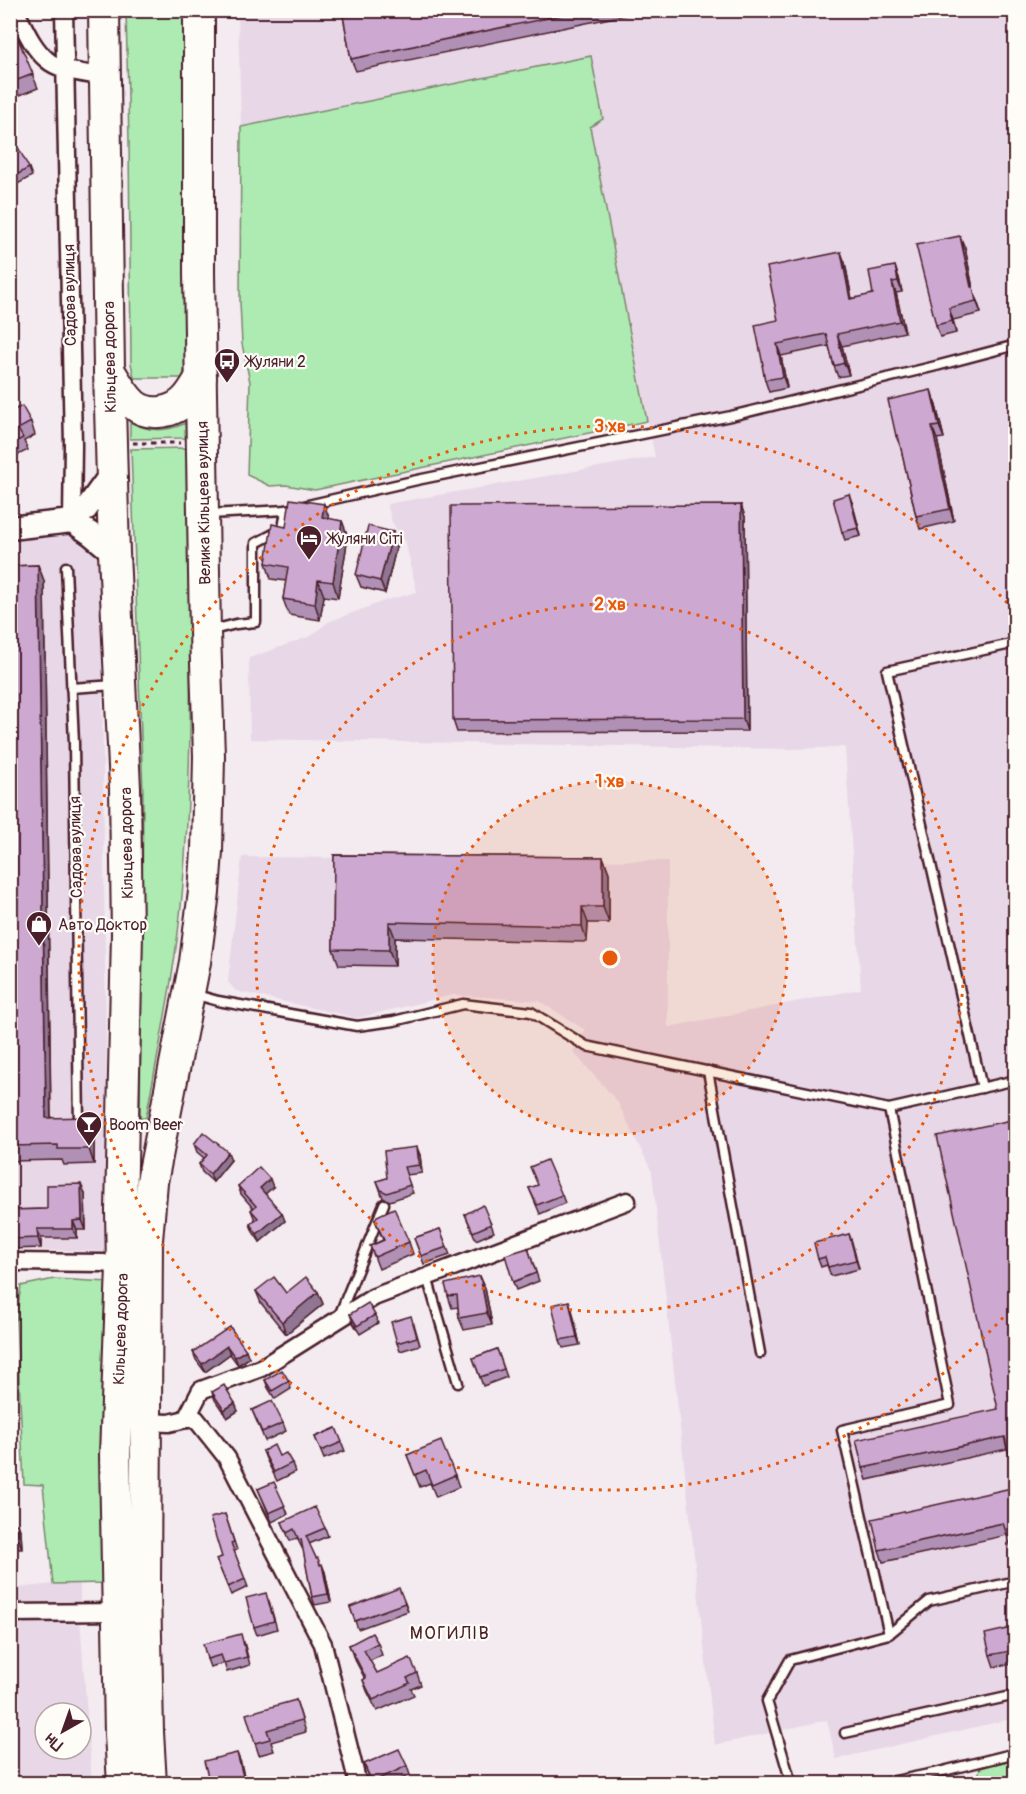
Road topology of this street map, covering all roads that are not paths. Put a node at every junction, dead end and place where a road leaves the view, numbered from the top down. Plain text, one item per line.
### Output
1 (15, 10) edge
2 (64, 10) edge
3 (104, 10) edge
4 (199, 10) edge
5 (64, 68) junction
6 (105, 77) junction
7 (1016, 345) edge
8 (108, 370) junction
9 (201, 377) junction
10 (112, 473) junction
11 (286, 510) junction
12 (203, 514) junction
13 (72, 521) junction
14 (10, 528) edge
15 (114, 553) junction
16 (66, 567) dead end
17 (205, 632) junction
18 (1016, 643) edge
19 (122, 685) junction
20 (71, 688) junction
21 (190, 993) junction
22 (708, 1071) junction
23 (1016, 1080) edge
24 (982, 1088) junction
25 (889, 1109) junction
26 (79, 1126) edge
27 (627, 1201) dead end
28 (384, 1204) dead end
29 (10, 1262) edge
30 (122, 1267) junction
31 (426, 1277) junction
32 (338, 1320) junction
33 (760, 1353) dead end
34 (458, 1383) dead end
35 (186, 1419) junction
36 (145, 1422) junction
37 (1016, 1581) edge
38 (118, 1612) junction
39 (10, 1613) edge
40 (889, 1634) junction
41 (1016, 1695) edge
42 (845, 1733) dead end
43 (1016, 1753) edge
44 (123, 1784) edge
45 (151, 1784) edge
46 (358, 1784) edge
47 (786, 1784) edge
48 (880, 1784) edge

1 - 5 street
2 - 5 street, Садова вулиця
3 - 6 highway, Кільцева дорога
4 - 9 highway, Велика Кільцева вулиця
5 - 6 street
5 - 13 street, Садова вулиця
6 - 8 highway, Кільцева дорога
7 - 11 lane
8 - 9 highway
8 - 10 highway, Кільцева дорога
9 - 12 highway, Велика Кільцева вулиця
10 - 13 street
10 - 15 highway, Кільцева дорога
11 - 12 lane
11 - 17 lane
12 - 17 highway, Велика Кільцева вулиця
13 - 14 street
13 - 15 street
15 - 19 highway, Кільцева дорога
16 - 20 lane, Садова вулиця
17 - 21 highway, Велика Кільцева вулиця
18 - 24 lane
19 - 20 lane
19 - 30 highway, Кільцева дорога
20 - 26 lane, Садова вулиця
21 - 22 lane
21 - 36 highway, Кільцева дорога
22 - 25 lane
22 - 33 lane
23 - 24 lane
24 - 25 lane
25 - 40 lane
27 - 31 street
28 - 32 lane
29 - 30 street
30 - 38 highway, Кільцева дорога
31 - 32 street
31 - 34 lane
32 - 35 street
35 - 36 street
35 - 46 street
36 - 45 highway, Кільцева дорога
37 - 40 lane
38 - 39 street
38 - 44 highway, Кільцева дорога
40 - 47 lane
41 - 42 lane
43 - 48 lane

